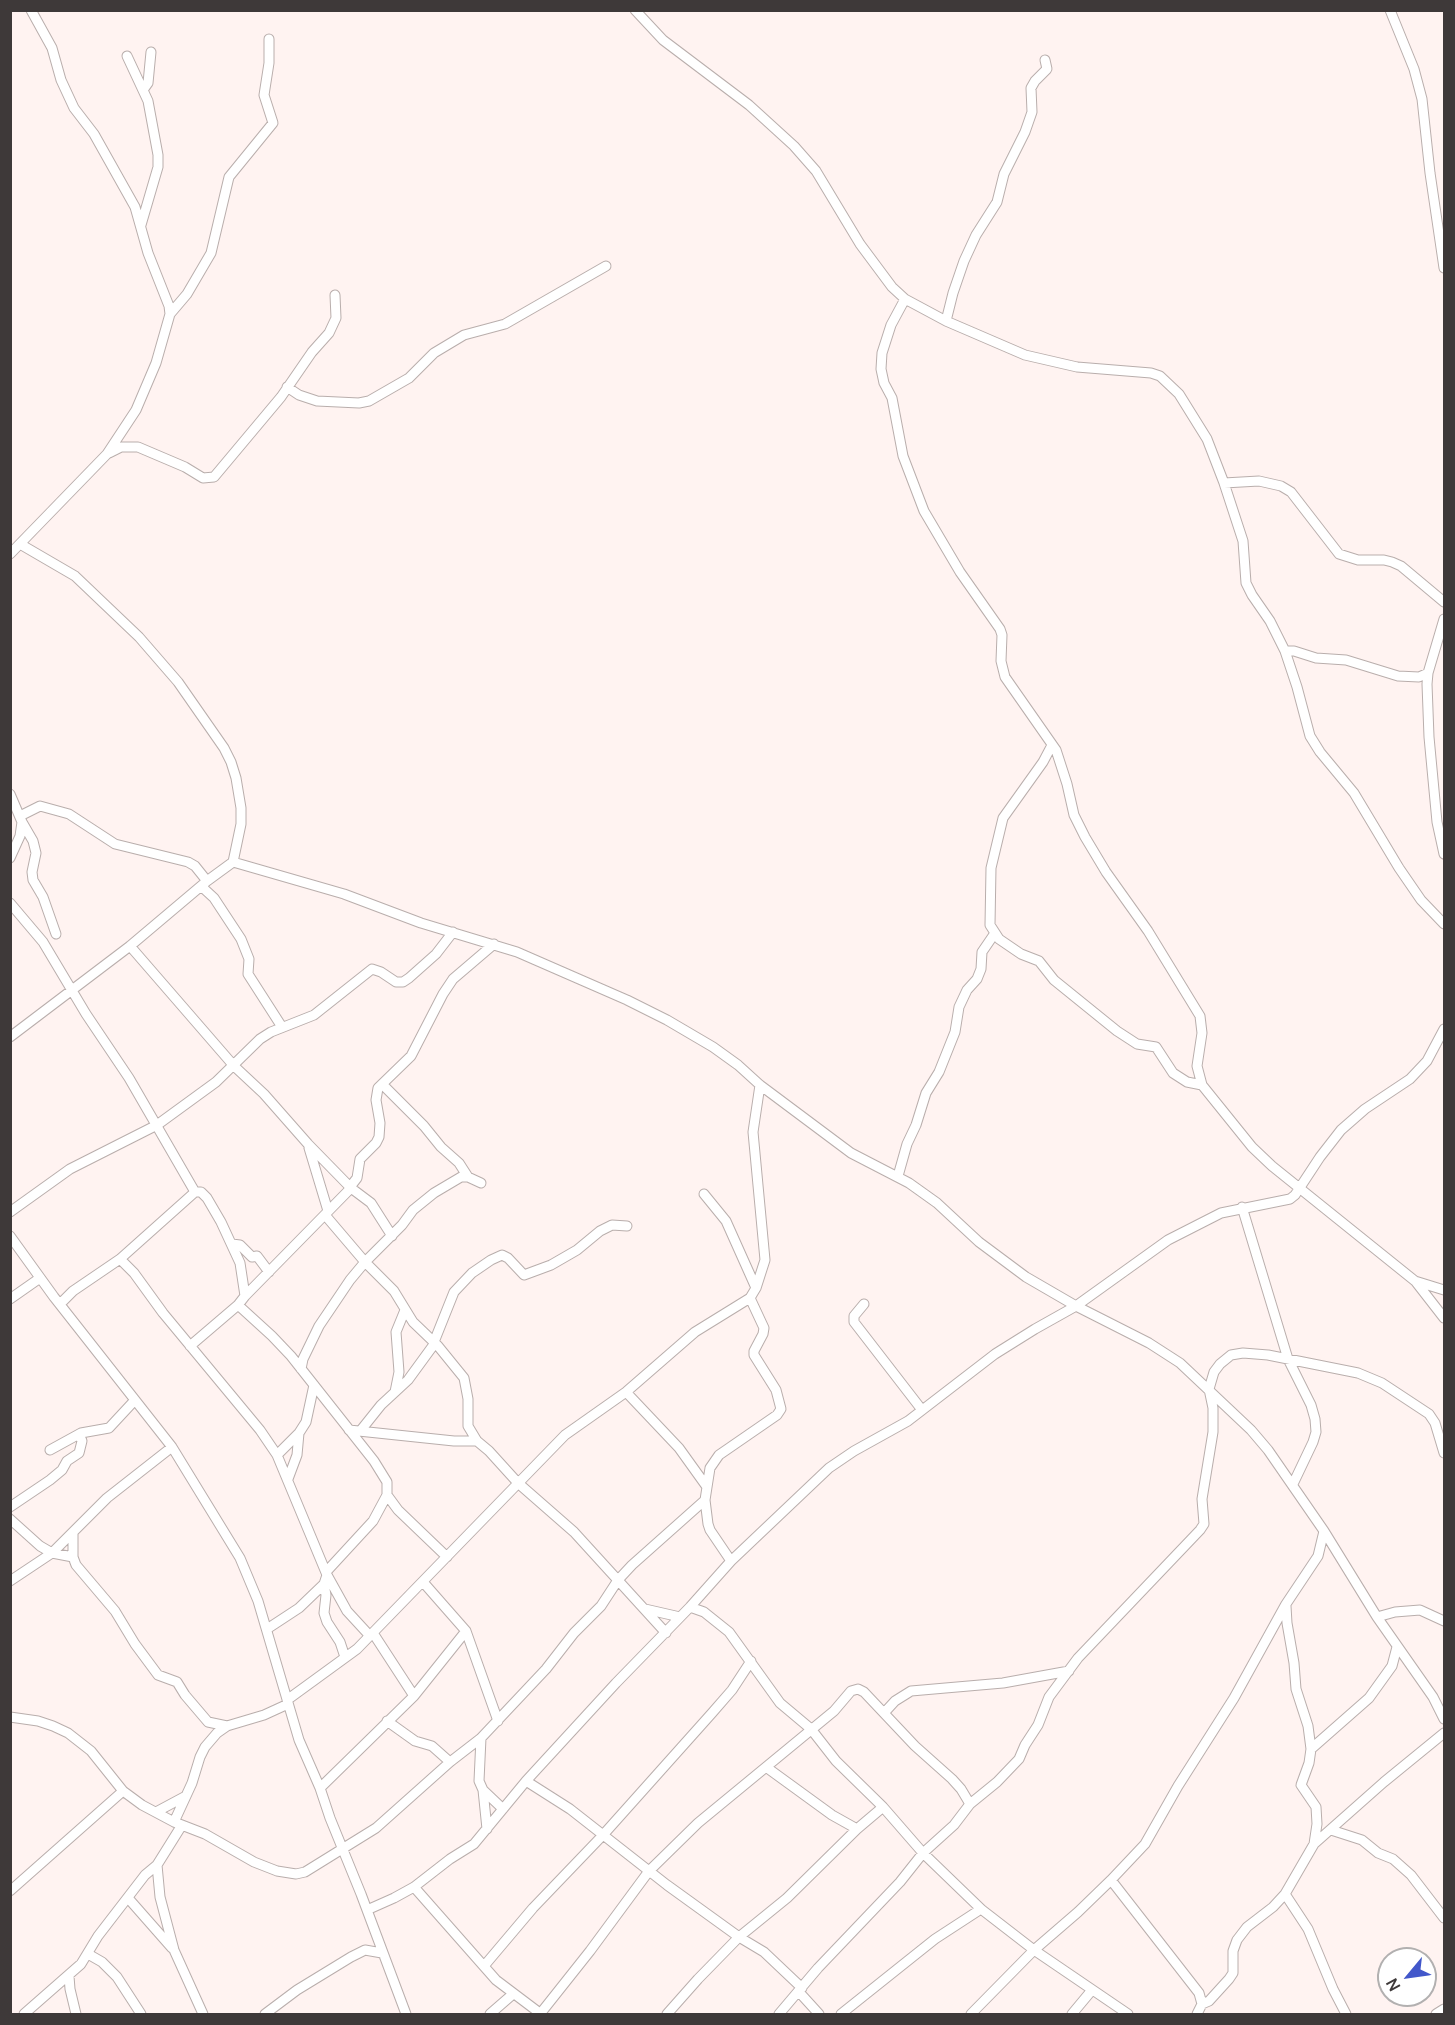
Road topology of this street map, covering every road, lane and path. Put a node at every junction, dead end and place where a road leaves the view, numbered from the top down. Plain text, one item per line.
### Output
1 (31, 10) edge
2 (635, 10) edge
3 (1390, 10) edge
4 (269, 39) dead end
5 (151, 52) dead end
6 (127, 56) dead end
7 (1044, 60) dead end
8 (143, 90) junction
9 (141, 228) junction
10 (606, 266) dead end
11 (1444, 268) edge
12 (335, 295) dead end
13 (905, 299) junction
14 (170, 314) junction
15 (946, 321) junction
16 (287, 387) junction
17 (106, 454) junction
18 (1224, 483) junction
19 (20, 544) junction
20 (10, 554) edge
21 (1444, 602) edge
22 (1444, 619) edge
23 (1285, 651) junction
24 (1428, 673) junction
25 (1052, 745) junction
26 (10, 794) edge
27 (21, 819) junction
28 (1444, 854) edge
29 (10, 858) edge
30 (233, 862) junction
31 (204, 884) junction
32 (10, 903) edge
33 (1444, 924) edge
34 (453, 932) junction
35 (995, 933) junction
36 (56, 934) dead end
37 (494, 944) junction
38 (130, 946) junction
39 (72, 990) junction
40 (282, 1027) junction
41 (1444, 1029) edge
42 (10, 1037) edge
43 (234, 1066) junction
44 (382, 1084) junction
45 (760, 1085) junction
46 (1202, 1085) junction
47 (157, 1125) junction
48 (308, 1144) junction
49 (898, 1176) junction
50 (468, 1177) junction
51 (481, 1183) dead end
52 (1300, 1187) junction
53 (350, 1188) junction
54 (195, 1192) junction
55 (704, 1194) dead end
56 (1242, 1207) junction
57 (10, 1212) edge
58 (326, 1213) junction
59 (627, 1226) dead end
60 (10, 1236) edge
61 (392, 1236) junction
62 (232, 1244) junction
63 (120, 1259) junction
64 (365, 1262) junction
65 (269, 1272) junction
66 (40, 1278) junction
67 (1414, 1281) junction
68 (756, 1288) junction
69 (1444, 1290) edge
70 (245, 1296) junction
71 (750, 1298) junction
72 (10, 1299) edge
73 (60, 1304) junction
74 (864, 1304) dead end
75 (238, 1305) junction
76 (1076, 1306) junction
77 (405, 1310) junction
78 (1444, 1318) edge
79 (435, 1342) junction
80 (190, 1346) junction
81 (1288, 1359) junction
82 (301, 1369) junction
83 (314, 1385) junction
84 (1209, 1389) junction
85 (395, 1392) junction
86 (626, 1392) junction
87 (135, 1400) junction
88 (922, 1410) junction
89 (349, 1430) junction
90 (361, 1430) junction
91 (299, 1433) junction
92 (79, 1434) junction
93 (477, 1441) junction
94 (172, 1447) junction
95 (50, 1450) dead end
96 (1444, 1453) edge
97 (277, 1455) junction
98 (288, 1479) junction
99 (518, 1483) junction
100 (1293, 1484) junction
101 (706, 1487) junction
102 (387, 1495) junction
103 (705, 1500) junction
104 (10, 1506) edge
105 (10, 1519) edge
106 (1324, 1531) junction
107 (73, 1534) junction
108 (52, 1554) junction
109 (73, 1557) junction
110 (447, 1557) junction
111 (731, 1560) junction
112 (326, 1577) junction
113 (618, 1580) junction
114 (10, 1581) edge
115 (423, 1582) junction
116 (1287, 1604) junction
117 (690, 1607) junction
118 (645, 1609) junction
119 (680, 1617) junction
120 (1377, 1617) junction
121 (1444, 1621) edge
122 (267, 1629) junction
123 (466, 1631) junction
124 (666, 1633) junction
125 (371, 1635) junction
126 (1396, 1647) junction
127 (345, 1657) junction
128 (751, 1661) junction
129 (1069, 1671) junction
130 (414, 1696) junction
131 (287, 1702) junction
132 (884, 1713) junction
133 (12, 1718) edge
134 (1444, 1719) edge
135 (387, 1721) junction
136 (498, 1721) junction
137 (227, 1726) junction
138 (811, 1730) junction
139 (1444, 1733) edge
140 (481, 1738) junction
141 (1311, 1749) junction
142 (450, 1762) junction
143 (766, 1767) junction
144 (526, 1781) junction
145 (320, 1788) junction
146 (483, 1790) junction
147 (123, 1791) junction
148 (184, 1797) junction
149 (969, 1804) junction
150 (883, 1807) junction
151 (503, 1809) junction
152 (156, 1812) junction
153 (178, 1823) junction
154 (487, 1829) junction
155 (857, 1829) junction
156 (1331, 1830) junction
157 (603, 1835) junction
158 (1314, 1844) junction
159 (342, 1847) junction
160 (923, 1853) junction
161 (157, 1865) junction
162 (649, 1871) junction
163 (1111, 1880) junction
164 (414, 1887) junction
165 (10, 1891) edge
166 (1285, 1894) junction
167 (128, 1898) junction
168 (981, 1909) junction
169 (367, 1910) junction
170 (1444, 1918) edge
171 (739, 1936) junction
172 (174, 1950) junction
173 (1034, 1950) junction
174 (382, 1953) junction
175 (88, 1954) junction
176 (484, 1966) junction
177 (69, 1976) junction
178 (800, 1990) junction
179 (1092, 1990) junction
180 (513, 1994) junction
181 (1202, 2004) junction
182 (1444, 2009) edge
183 (24, 2014) edge
184 (76, 2014) edge
185 (141, 2014) edge
186 (202, 2014) edge
187 (265, 2014) edge
188 (406, 2014) edge
189 (490, 2014) edge
190 (540, 2014) edge
191 (667, 2014) edge
192 (779, 2014) edge
193 (819, 2014) edge
194 (841, 2014) edge
195 (971, 2014) edge
196 (1072, 2014) edge
197 (1128, 2014) edge
198 (1197, 2014) edge
199 (1346, 2014) edge
200 (1436, 2014) edge

1 - 9 street
2 - 13 street
3 - 11 street
4 - 14 street
5 - 8 street
6 - 8 street
7 - 15 street
8 - 9 street
9 - 14 street
10 - 16 street
12 - 16 street
13 - 15 street
13 - 25 street
14 - 17 street
15 - 18 street
16 - 17 street
17 - 19 street
18 - 21 street
18 - 23 street
19 - 20 street
19 - 30 street
22 - 24 street
23 - 24 street
23 - 33 street
24 - 28 street
25 - 35 street
25 - 46 street
26 - 27 street
27 - 29 street
27 - 31 street
27 - 36 street
30 - 31 street
30 - 34 street
31 - 38 street
31 - 40 street
32 - 39 street
34 - 37 street
34 - 40 street
35 - 46 street
35 - 49 street
37 - 44 street
37 - 45 street
38 - 39 street
38 - 43 street
39 - 42 street
39 - 47 street
40 - 43 street
41 - 52 street
43 - 47 street
43 - 48 street
44 - 50 street
44 - 53 street
45 - 49 street
45 - 68 street
46 - 52 street
47 - 54 street
47 - 57 street
48 - 53 street
48 - 58 street
49 - 76 street
50 - 51 street
50 - 61 street
52 - 56 street
52 - 67 street
53 - 58 street
53 - 61 street
54 - 62 street
54 - 63 street
55 - 68 street
56 - 76 street
56 - 81 street
58 - 64 street
58 - 65 street
59 - 79 street
60 - 66 street
61 - 64 street
62 - 65 street
62 - 70 street
63 - 73 street
63 - 80 street
64 - 77 street
64 - 82 street
65 - 70 street
66 - 72 street
66 - 73 street
67 - 69 street
67 - 78 street
68 - 71 street
70 - 75 street
71 - 86 street
71 - 101 street
73 - 87 street
74 - 88 street
75 - 80 street
75 - 82 street
76 - 84 street
76 - 88 street
77 - 79 street
77 - 85 street
79 - 85 street
79 - 93 street
80 - 97 street
81 - 84 street
81 - 96 street
81 - 100 street
82 - 83 street
83 - 89 street
83 - 91 street
84 - 100 street
84 - 129 street
85 - 90 street
86 - 99 street
86 - 101 street
87 - 92 street
87 - 94 street
88 - 111 street
89 - 90 street
89 - 102 street
90 - 93 street
91 - 97 street
91 - 98 street
92 - 95 street
92 - 104 street
93 - 99 street
94 - 107 street
94 - 122 street
97 - 98 street
98 - 112 street
99 - 110 street
99 - 113 street
100 - 106 street
101 - 103 street
102 - 110 street
102 - 112 street
103 - 111 street
103 - 113 street
105 - 108 street
106 - 116 street
106 - 120 street
107 - 108 street
107 - 109 street
108 - 109 street
108 - 114 street
109 - 137 street
110 - 115 street
111 - 117 street
112 - 122 street
112 - 125 street
112 - 127 street
113 - 118 street
113 - 136 street
115 - 123 street
115 - 125 street
116 - 141 street
116 - 163 street
117 - 119 street
117 - 128 street
118 - 119 street
118 - 124 street
119 - 124 street
120 - 121 street
120 - 126 street
122 - 131 street
123 - 130 street
123 - 136 street
124 - 144 street
125 - 127 street
125 - 130 street
126 - 134 street
126 - 141 street
127 - 131 street
128 - 138 street
128 - 157 street
129 - 132 street
129 - 149 street
130 - 135 street
131 - 137 street
131 - 145 street
132 - 138 street
132 - 149 street
133 - 147 street
135 - 142 street
135 - 145 street
136 - 140 street
137 - 148 street
138 - 143 street
138 - 150 street
139 - 156 street
140 - 142 street
140 - 146 street
141 - 158 street
142 - 159 street
143 - 155 street
143 - 162 street
144 - 151 street
144 - 157 street
145 - 159 street
146 - 151 street
146 - 154 street
147 - 152 street
147 - 165 street
148 - 152 street
148 - 153 street
149 - 160 street
150 - 155 street
150 - 160 street
151 - 154 street
152 - 153 street
153 - 159 street
153 - 161 street
154 - 164 street
155 - 171 street
156 - 158 street
156 - 170 street
157 - 162 street
157 - 176 street
158 - 166 street
159 - 169 street
160 - 168 street
160 - 178 street
161 - 167 street
161 - 172 street
162 - 171 street
162 - 190 street
163 - 173 street
163 - 181 street
164 - 169 street
164 - 176 street
166 - 181 street
166 - 199 street
167 - 172 street
167 - 175 street
168 - 173 street
168 - 194 street
169 - 174 street
171 - 178 street
171 - 191 street
172 - 186 street
173 - 179 street
173 - 195 street
174 - 187 street
174 - 188 street
175 - 177 street
175 - 185 street
176 - 180 street
177 - 183 street
177 - 184 street
178 - 192 street
178 - 193 street
179 - 196 street
179 - 197 street
180 - 189 street
180 - 190 street
181 - 198 street
182 - 200 street

